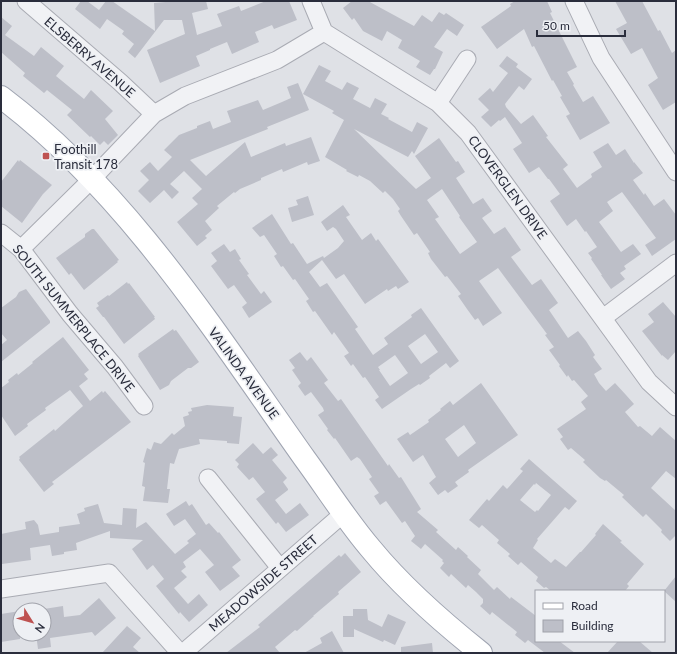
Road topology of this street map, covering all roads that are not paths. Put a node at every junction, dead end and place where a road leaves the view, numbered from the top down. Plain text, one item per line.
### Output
1 (26, 1) edge
2 (311, 1) edge
3 (574, 1) edge
4 (324, 32) junction
5 (467, 59) dead end
6 (1, 97) edge
7 (438, 103) junction
8 (154, 114) junction
9 (676, 172) edge
10 (92, 178) junction
11 (1, 233) edge
12 (21, 249) junction
13 (676, 263) edge
14 (603, 318) junction
15 (144, 406) dead end
16 (676, 407) edge
17 (208, 478) dead end
18 (344, 513) junction
19 (280, 568) junction
20 (1, 589) edge
21 (180, 653) edge
22 (183, 653) edge
23 (481, 653) edge

1 - 8 street, ELSBERRY AVENUE
2 - 4 street
3 - 9 street
4 - 7 street, CLOVERGLEN DRIVE
4 - 8 street
5 - 7 street
6 - 10 main road, VALINDA AVENUE
7 - 14 street, CLOVERGLEN DRIVE
8 - 10 street
10 - 12 street
10 - 18 main road, VALINDA AVENUE
11 - 12 street, SOUTH SUMMERPLACE DRIVE
12 - 15 street, SOUTH SUMMERPLACE DRIVE
13 - 14 street
14 - 16 street, CLOVERGLEN DRIVE
17 - 19 street
18 - 19 street, MEADOWSIDE STREET
18 - 23 main road, VALINDA AVENUE
19 - 22 street, MEADOWSIDE STREET
20 - 21 street

